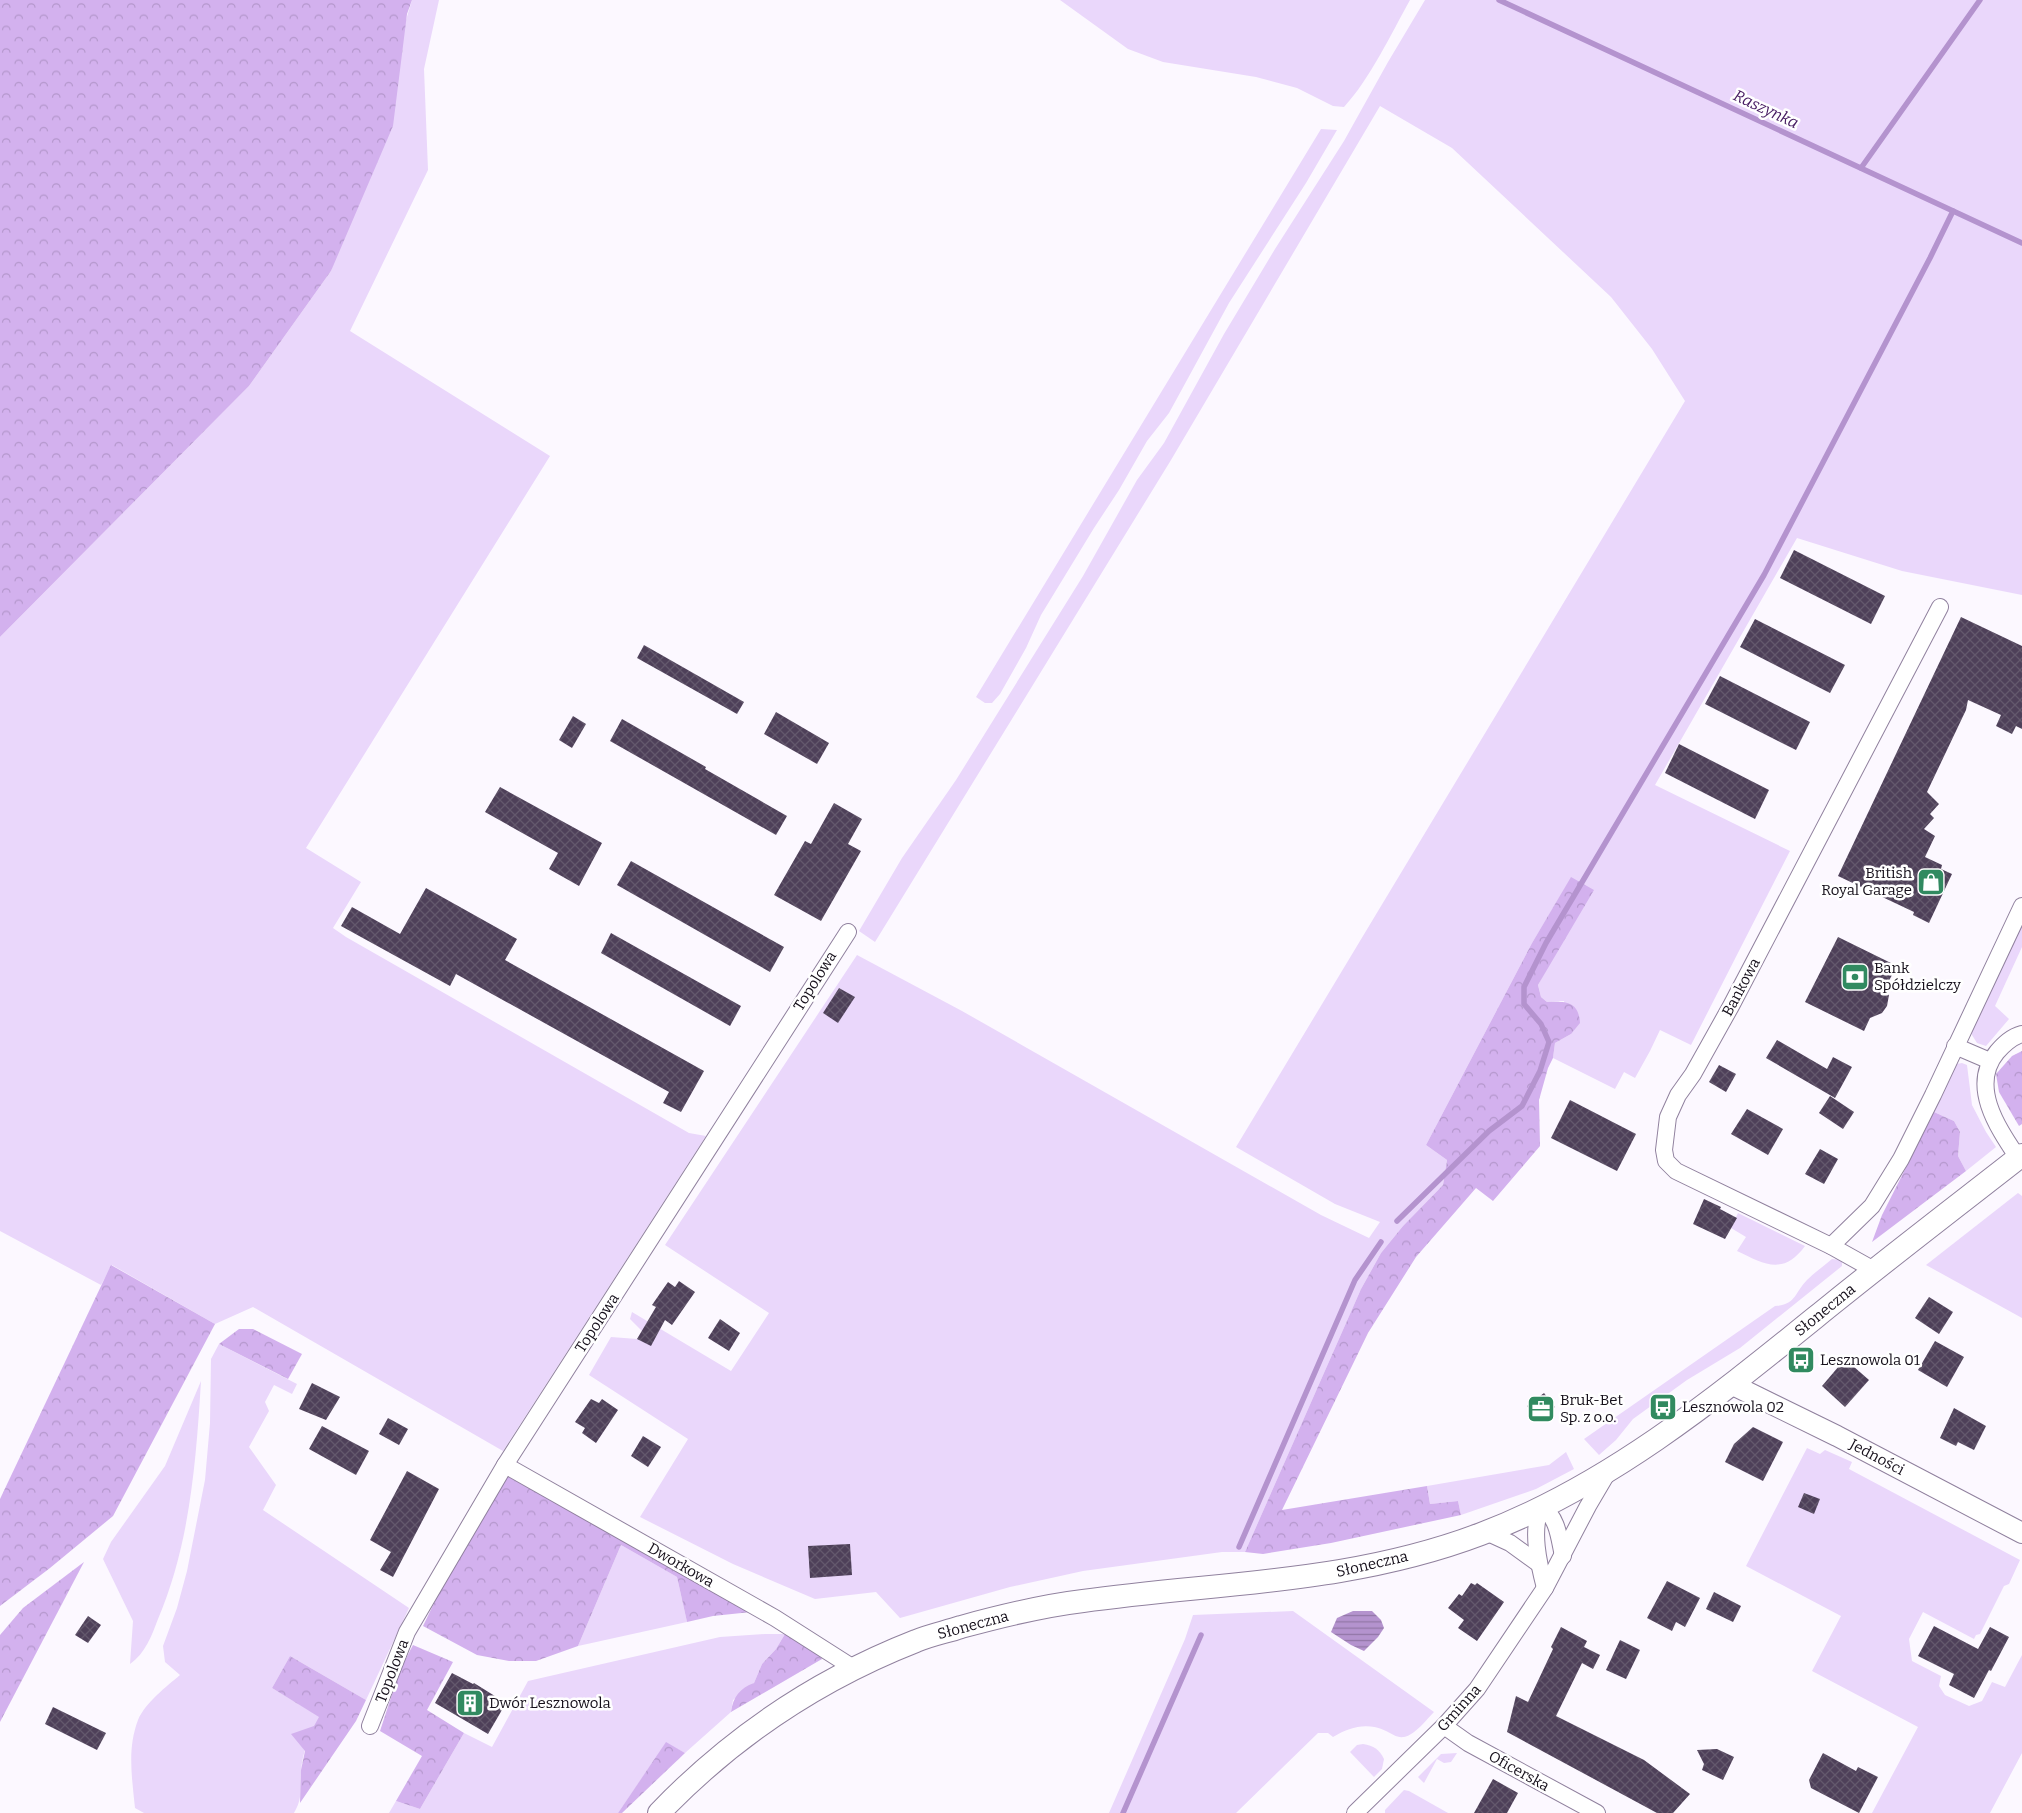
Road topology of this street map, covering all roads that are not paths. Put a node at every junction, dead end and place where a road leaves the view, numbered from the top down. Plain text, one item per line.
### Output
1 (1940, 607) dead end
2 (2022, 906) edge
3 (848, 932) dead end
4 (2022, 1034) edge
5 (1956, 1046) junction
6 (1990, 1060) junction
7 (2020, 1157) edge
8 (1831, 1246) junction
9 (1874, 1270) junction
10 (1731, 1384) junction
11 (506, 1465) junction
12 (1608, 1472) junction
13 (1542, 1507) junction
14 (1486, 1532) junction
15 (2022, 1533) edge
16 (1563, 1556) junction
17 (1539, 1564) junction
18 (1548, 1583) junction
19 (855, 1668) junction
20 (370, 1726) dead end
21 (1444, 1726) junction
22 (659, 1813) edge
23 (1355, 1813) edge
24 (1597, 1813) edge

1 - 8 street, Bankowa
2 - 5 street
3 - 11 street, Topolowa
4 - 6 street
5 - 6 street
5 - 8 street
6 - 7 street
7 - 9 main road, Słoneczna
8 - 9 street, Bankowa
9 - 10 main road, Słoneczna
10 - 12 main road, Słoneczna
10 - 15 street, Jedności
11 - 19 street, Dworkowa
11 - 20 street, Topolowa
12 - 13 main road, Słoneczna
12 - 16 street, Gminna
13 - 14 main road, Słoneczna
13 - 16 street
13 - 17 street
14 - 17 street
14 - 19 main road, Słoneczna
16 - 18 street, Gminna
17 - 18 street
18 - 21 street, Gminna
19 - 22 main road, Słoneczna
21 - 23 street, Gminna
21 - 24 street, Oficerska

